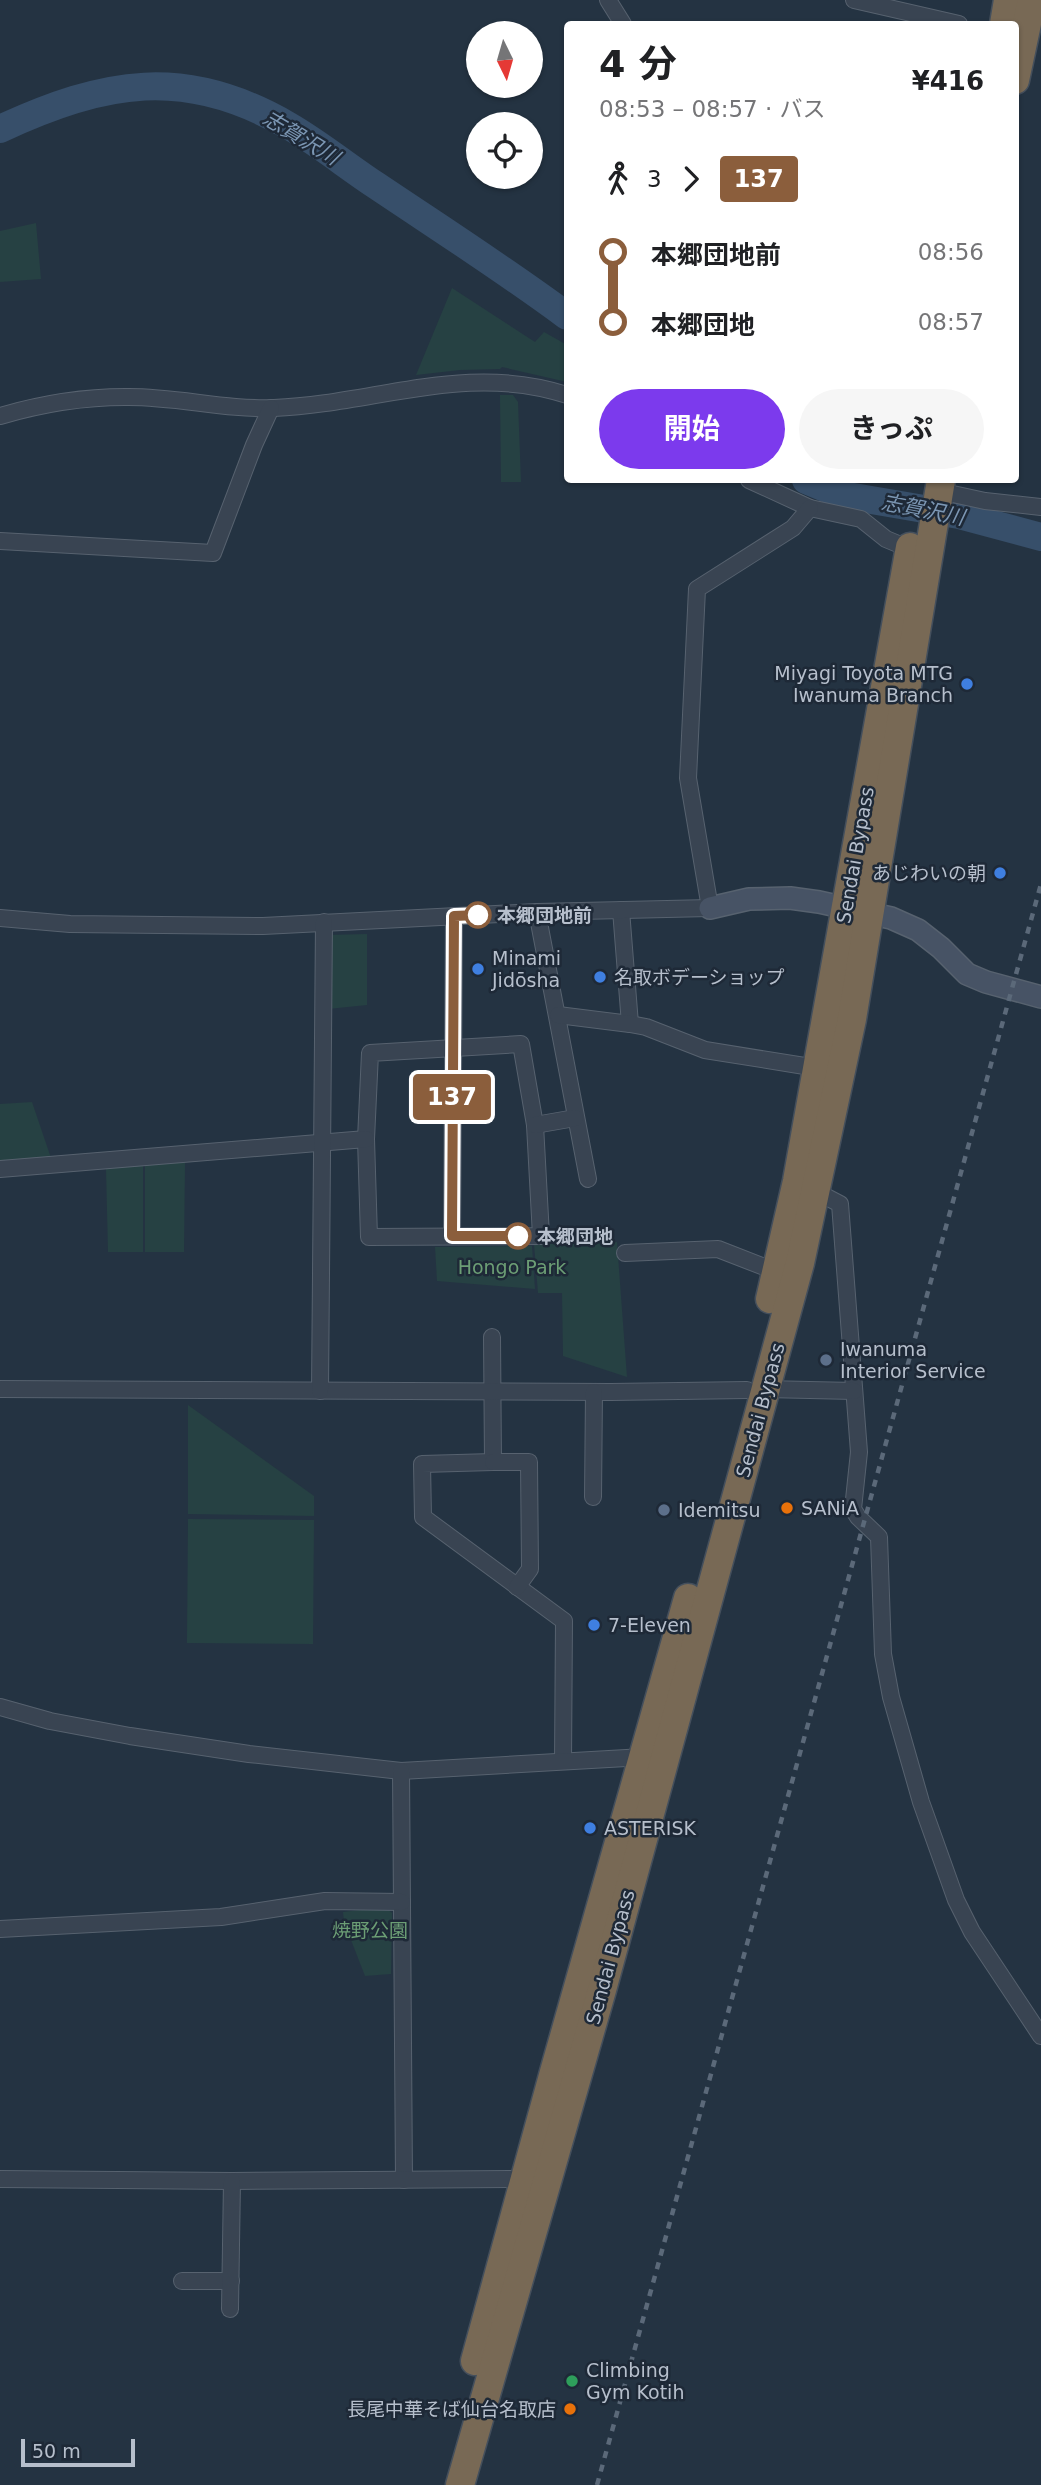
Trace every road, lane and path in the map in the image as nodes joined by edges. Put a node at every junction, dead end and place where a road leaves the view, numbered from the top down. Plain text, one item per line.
1 (608, 0) edge
2 (854, 0) edge
3 (1008, 0) edge
4 (1032, 0) edge
5 (621, 21) edge
6 (946, 21) edge
7 (1004, 21) edge
8 (1019, 61) edge
9 (564, 394) edge
10 (271, 408) junction
11 (0, 416) edge
12 (756, 483) edge
13 (933, 487) edge
14 (1041, 507) edge
15 (810, 508) junction
16 (919, 533) junction
17 (0, 541) edge
18 (709, 908) junction
19 (621, 910) junction
20 (858, 911) junction
21 (537, 912) junction
22 (454, 916) junction
23 (0, 918) edge
24 (324, 922) junction
25 (1041, 998) edge
26 (558, 1015) junction
27 (630, 1024) junction
28 (452, 1047) junction
29 (817, 1068) junction
30 (575, 1118) junction
31 (535, 1125) junction
32 (366, 1139) junction
33 (323, 1142) junction
34 (0, 1169) edge
35 (589, 1179) dead end
36 (817, 1192) junction
37 (452, 1236) junction
38 (625, 1253) dead end
39 (778, 1272) junction
40 (492, 1337) dead end
41 (0, 1388) edge
42 (756, 1389) junction
43 (320, 1391) junction
44 (853, 1391) junction
45 (494, 1392) junction
46 (594, 1392) junction
47 (493, 1462) junction
48 (593, 1497) dead end
49 (517, 1587) junction
50 (0, 1707) edge
51 (644, 1757) junction
52 (563, 1760) junction
53 (401, 1771) junction
54 (402, 1902) junction
55 (0, 1928) edge
56 (1041, 2036) edge
57 (0, 2179) edge
58 (404, 2180) junction
59 (233, 2181) junction
60 (536, 2182) junction
61 (181, 2281) dead end
62 (231, 2281) junction
63 (230, 2309) dead end
64 (440, 2485) edge
65 (460, 2485) edge

1 - 5 street
2 - 6 street
3 - 7 highway
4 - 8 highway
9 - 10 street
10 - 11 street
10 - 17 street
12 - 15 street
13 - 14 street
13 - 16 highway, Sendai Bypass
15 - 16 street
15 - 18 street
16 - 20 highway, Sendai Bypass
18 - 19 street
18 - 20 street
19 - 21 street
19 - 27 street
20 - 25 street
20 - 29 highway, Sendai Bypass
20 - 36 highway, Sendai Bypass
21 - 22 street
21 - 26 street
22 - 24 street
22 - 28 street
23 - 24 street
24 - 33 street
26 - 27 street
26 - 30 street
27 - 29 street
28 - 31 street
28 - 32 street
28 - 37 street
29 - 39 highway, Sendai Bypass
30 - 31 street
30 - 35 street
31 - 37 street
32 - 33 street
32 - 37 street
33 - 34 street
33 - 43 street
36 - 42 highway, Sendai Bypass
36 - 44 street
38 - 39 street
39 - 42 highway, Sendai Bypass
40 - 45 street
41 - 43 street
42 - 44 street
42 - 46 street
42 - 51 highway, Sendai Bypass
42 - 60 highway, Sendai Bypass
43 - 45 street
44 - 56 street
45 - 46 street
45 - 47 street
46 - 48 street
47 - 49 street
47 - 49 street
49 - 52 street
50 - 53 street
51 - 52 street
51 - 60 highway, Sendai Bypass
52 - 53 street
53 - 54 street
54 - 55 street
54 - 58 street
57 - 59 street
58 - 59 street
58 - 60 street
59 - 62 street
60 - 64 highway, Sendai Bypass
60 - 65 highway, Sendai Bypass
61 - 62 street
62 - 63 street

